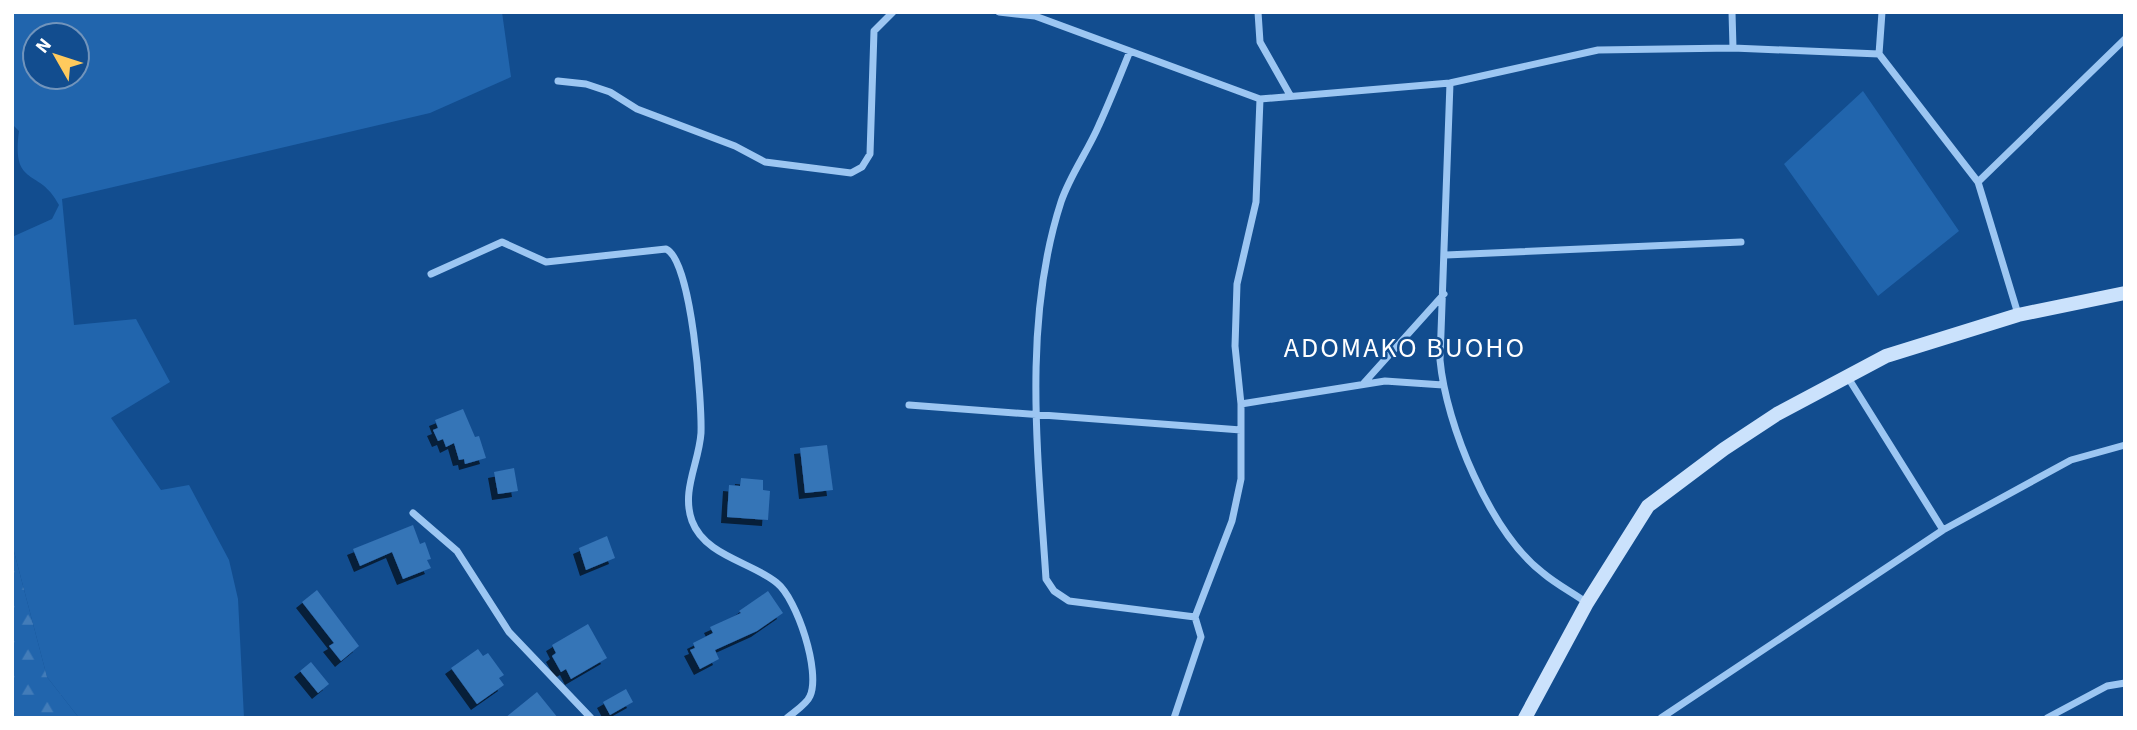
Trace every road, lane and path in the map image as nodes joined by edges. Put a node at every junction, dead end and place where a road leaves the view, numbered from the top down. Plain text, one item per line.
1 (892, 12) edge
2 (999, 12) edge
3 (1258, 12) edge
4 (1732, 12) edge
5 (1882, 12) edge
6 (2125, 39) edge
7 (1734, 48) junction
8 (1130, 51) junction
9 (1879, 54) junction
10 (558, 81) dead end
11 (1450, 83) junction
12 (1290, 95) junction
13 (1259, 99) junction
14 (1978, 182) junction
15 (1741, 242) dead end
16 (1446, 255) junction
17 (431, 274) dead end
18 (2125, 293) edge
19 (1444, 294) junction
20 (2018, 315) junction
21 (1846, 375) junction
22 (1362, 385) junction
23 (1443, 385) junction
24 (1241, 404) junction
25 (909, 405) dead end
26 (1035, 412) junction
27 (1241, 430) junction
28 (2125, 445) edge
29 (413, 513) dead end
30 (1943, 530) junction
31 (1587, 603) junction
32 (1195, 617) junction
33 (2125, 683) edge
34 (591, 718) edge
35 (787, 718) edge
36 (1174, 718) edge
37 (1525, 718) edge
38 (1661, 718) edge
39 (2047, 718) edge

1 - 10 street
2 - 8 street
3 - 12 street
4 - 7 street
5 - 9 street
6 - 14 street
7 - 9 street
7 - 11 street
8 - 13 street
8 - 26 street
9 - 14 street
11 - 12 street
11 - 16 street
12 - 13 street
13 - 24 street
14 - 20 street
15 - 16 street
16 - 19 street
17 - 35 street
18 - 20 street
19 - 22 street
19 - 23 street
20 - 21 street
21 - 30 street
21 - 31 street
22 - 23 street
22 - 24 street
23 - 31 street
24 - 27 street
25 - 26 street
26 - 27 street
26 - 32 street
27 - 32 street
28 - 30 street
29 - 34 street
30 - 38 street
31 - 37 street
32 - 36 street
33 - 39 street

